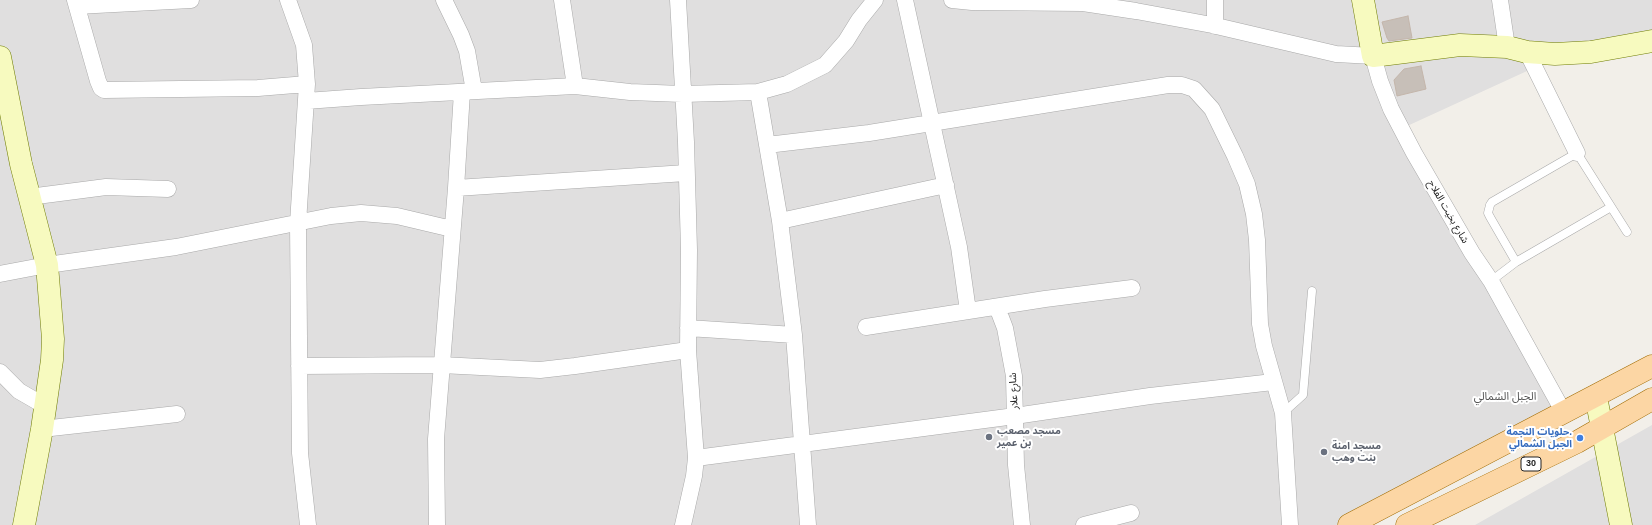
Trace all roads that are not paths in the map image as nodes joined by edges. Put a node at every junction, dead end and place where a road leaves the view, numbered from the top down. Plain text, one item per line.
1 (191, 0) edge
2 (288, 0) edge
3 (444, 0) edge
4 (562, 0) edge
5 (678, 0) edge
6 (875, 0) edge
7 (906, 0) edge
8 (952, 0) edge
9 (1215, 0) edge
10 (1363, 0) edge
11 (1500, 0) edge
12 (76, 3) edge
13 (1215, 26) junction
14 (1652, 41) edge
15 (1517, 50) junction
16 (1373, 56) junction
17 (0, 57) edge
18 (307, 84) junction
19 (575, 86) junction
20 (468, 92) junction
21 (758, 92) junction
22 (682, 94) junction
23 (306, 101) junction
24 (931, 122) junction
25 (767, 145) junction
26 (1577, 153) junction
27 (686, 173) junction
28 (946, 185) junction
29 (456, 188) junction
30 (168, 189) dead end
31 (30, 197) junction
32 (1611, 207) junction
33 (780, 221) junction
34 (298, 223) junction
35 (452, 229) junction
36 (1627, 232) dead end
37 (1516, 262) junction
38 (47, 265) junction
39 (0, 274) edge
40 (1491, 281) junction
41 (1132, 288) dead end
42 (1312, 291) dead end
43 (997, 307) junction
44 (968, 311) junction
45 (866, 327) dead end
46 (688, 328) junction
47 (794, 335) junction
48 (688, 350) junction
49 (441, 365) junction
50 (299, 366) junction
51 (1652, 366) edge
52 (0, 372) edge
53 (1273, 382) junction
54 (1590, 400) junction
55 (1652, 400) edge
56 (45, 406) junction
57 (1283, 413) junction
58 (1564, 413) junction
59 (177, 414) dead end
60 (1015, 416) junction
61 (42, 429) junction
62 (1597, 430) junction
63 (803, 445) junction
64 (696, 458) junction
65 (1131, 513) dead end
66 (304, 524) edge
67 (24, 525) edge
68 (437, 525) edge
69 (683, 525) edge
70 (808, 525) edge
71 (1022, 525) edge
72 (1084, 525) edge
73 (1290, 525) edge
74 (1349, 525) edge
75 (1407, 525) edge
76 (1609, 525) edge
77 (1621, 525) edge

1 - 12 street
2 - 18 street
3 - 20 street
4 - 19 street
5 - 22 street
6 - 21 street
7 - 24 street
8 - 13 street
9 - 13 street
10 - 16 street, شارع بخيت الفلاح
11 - 15 street
12 - 18 street
13 - 16 street
14 - 15 street
15 - 16 street
15 - 26 street
16 - 40 street, شارع بخيت الفلاح
17 - 31 street
18 - 23 street
19 - 20 street
19 - 22 street
20 - 23 street
20 - 29 street
21 - 22 street
21 - 25 street
22 - 27 street
23 - 34 street
24 - 25 street
24 - 28 street
24 - 53 street
25 - 33 street
26 - 32 lane
26 - 37 lane
27 - 29 street
27 - 46 street
28 - 33 street
28 - 44 street
29 - 35 street
30 - 31 street
31 - 38 street
32 - 36 lane
32 - 37 lane
33 - 47 street
34 - 35 street
34 - 38 street
34 - 50 street
35 - 49 street
37 - 40 lane
38 - 39 street
38 - 56 street
40 - 58 street, شارع بخيت الفلاح
41 - 43 street
42 - 57 lane
43 - 44 street
43 - 60 street, شارع علار
44 - 45 street
46 - 47 street
46 - 48 street
47 - 63 street
48 - 49 street
48 - 64 street
49 - 50 street
49 - 68 street
50 - 66 street
51 - 54 main road
52 - 56 street
53 - 57 street
53 - 60 street
54 - 58 main road
54 - 62 street
55 - 62 main road, 30
56 - 61 street
57 - 73 street
58 - 74 main road
59 - 61 street
60 - 63 street
60 - 71 street, شارع علار
61 - 67 street
62 - 75 main road, 30
62 - 76 street
62 - 77 street
63 - 64 street
63 - 70 street
64 - 69 street
65 - 72 street

